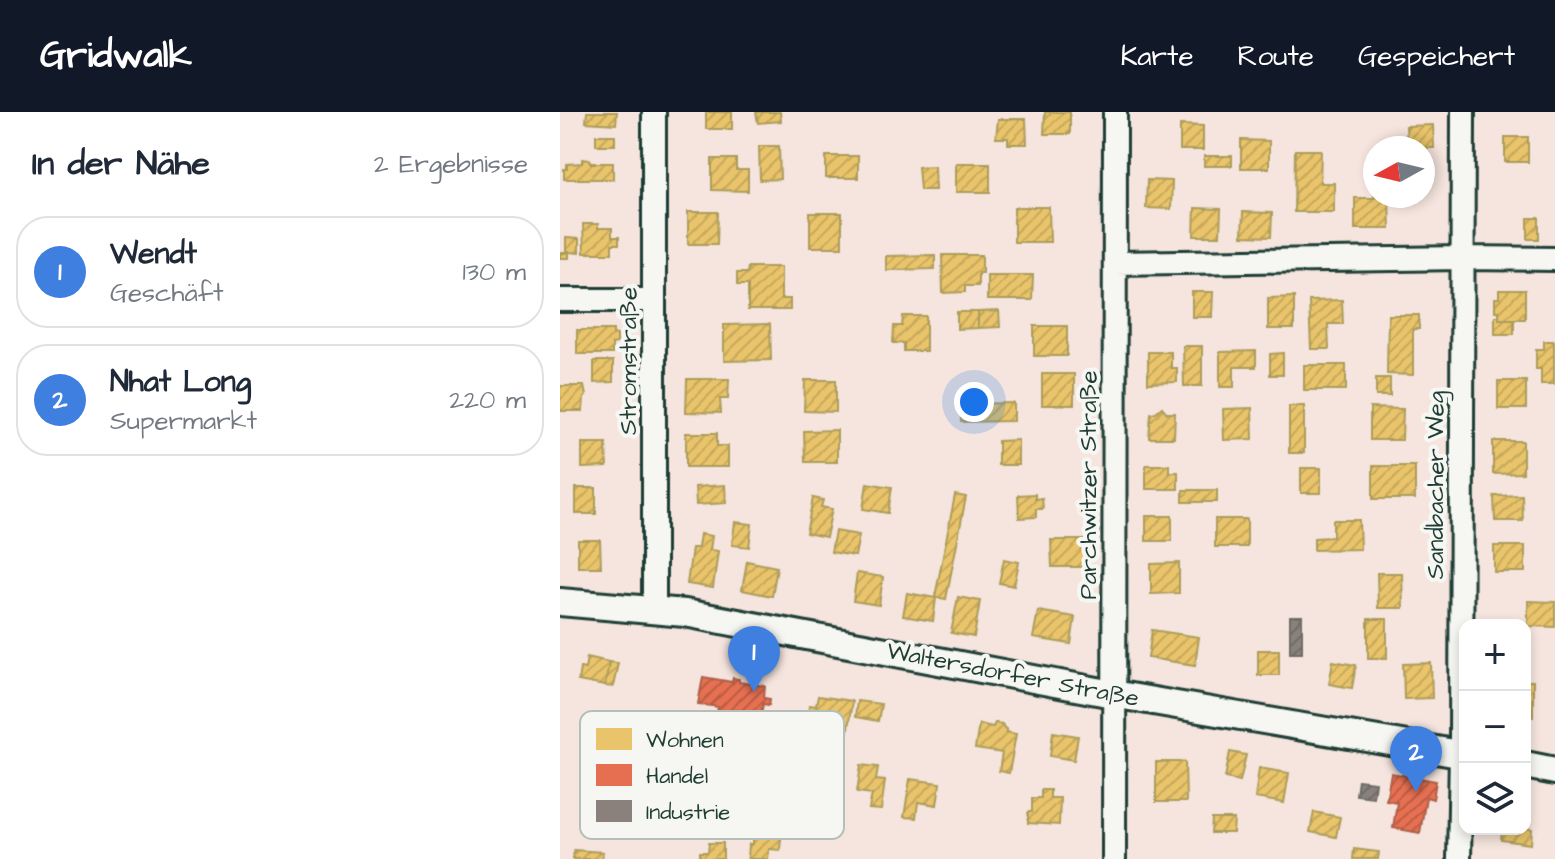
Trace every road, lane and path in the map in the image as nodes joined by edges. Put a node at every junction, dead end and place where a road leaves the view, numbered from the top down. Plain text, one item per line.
1 (654, 112) edge
2 (1115, 112) edge
3 (1463, 112) edge
4 (1462, 258) junction
5 (1555, 259) edge
6 (1115, 263) junction
7 (560, 300) edge
8 (653, 300) junction
9 (560, 602) edge
10 (654, 610) junction
11 (1463, 691) edge
12 (1113, 694) junction
13 (1459, 753) edge
14 (1463, 763) edge
15 (1531, 766) edge
16 (1555, 771) edge
17 (1114, 859) edge
18 (1459, 859) edge

1 - 8 street, Stromstraße
2 - 6 street, Parchwitzer Straße
3 - 4 street, Sandbacher Weg
4 - 5 street
4 - 6 street
4 - 11 street, Sandbacher Weg
6 - 12 street, Parchwitzer Straße
7 - 8 street
8 - 10 street, Stromstraße
9 - 10 street, Waltersdorfer Straße
10 - 12 street, Waltersdorfer Straße
12 - 13 street, Waltersdorfer Straße
12 - 17 street, Parchwitzer Straße
14 - 18 street, Sandbacher Weg
15 - 16 street

